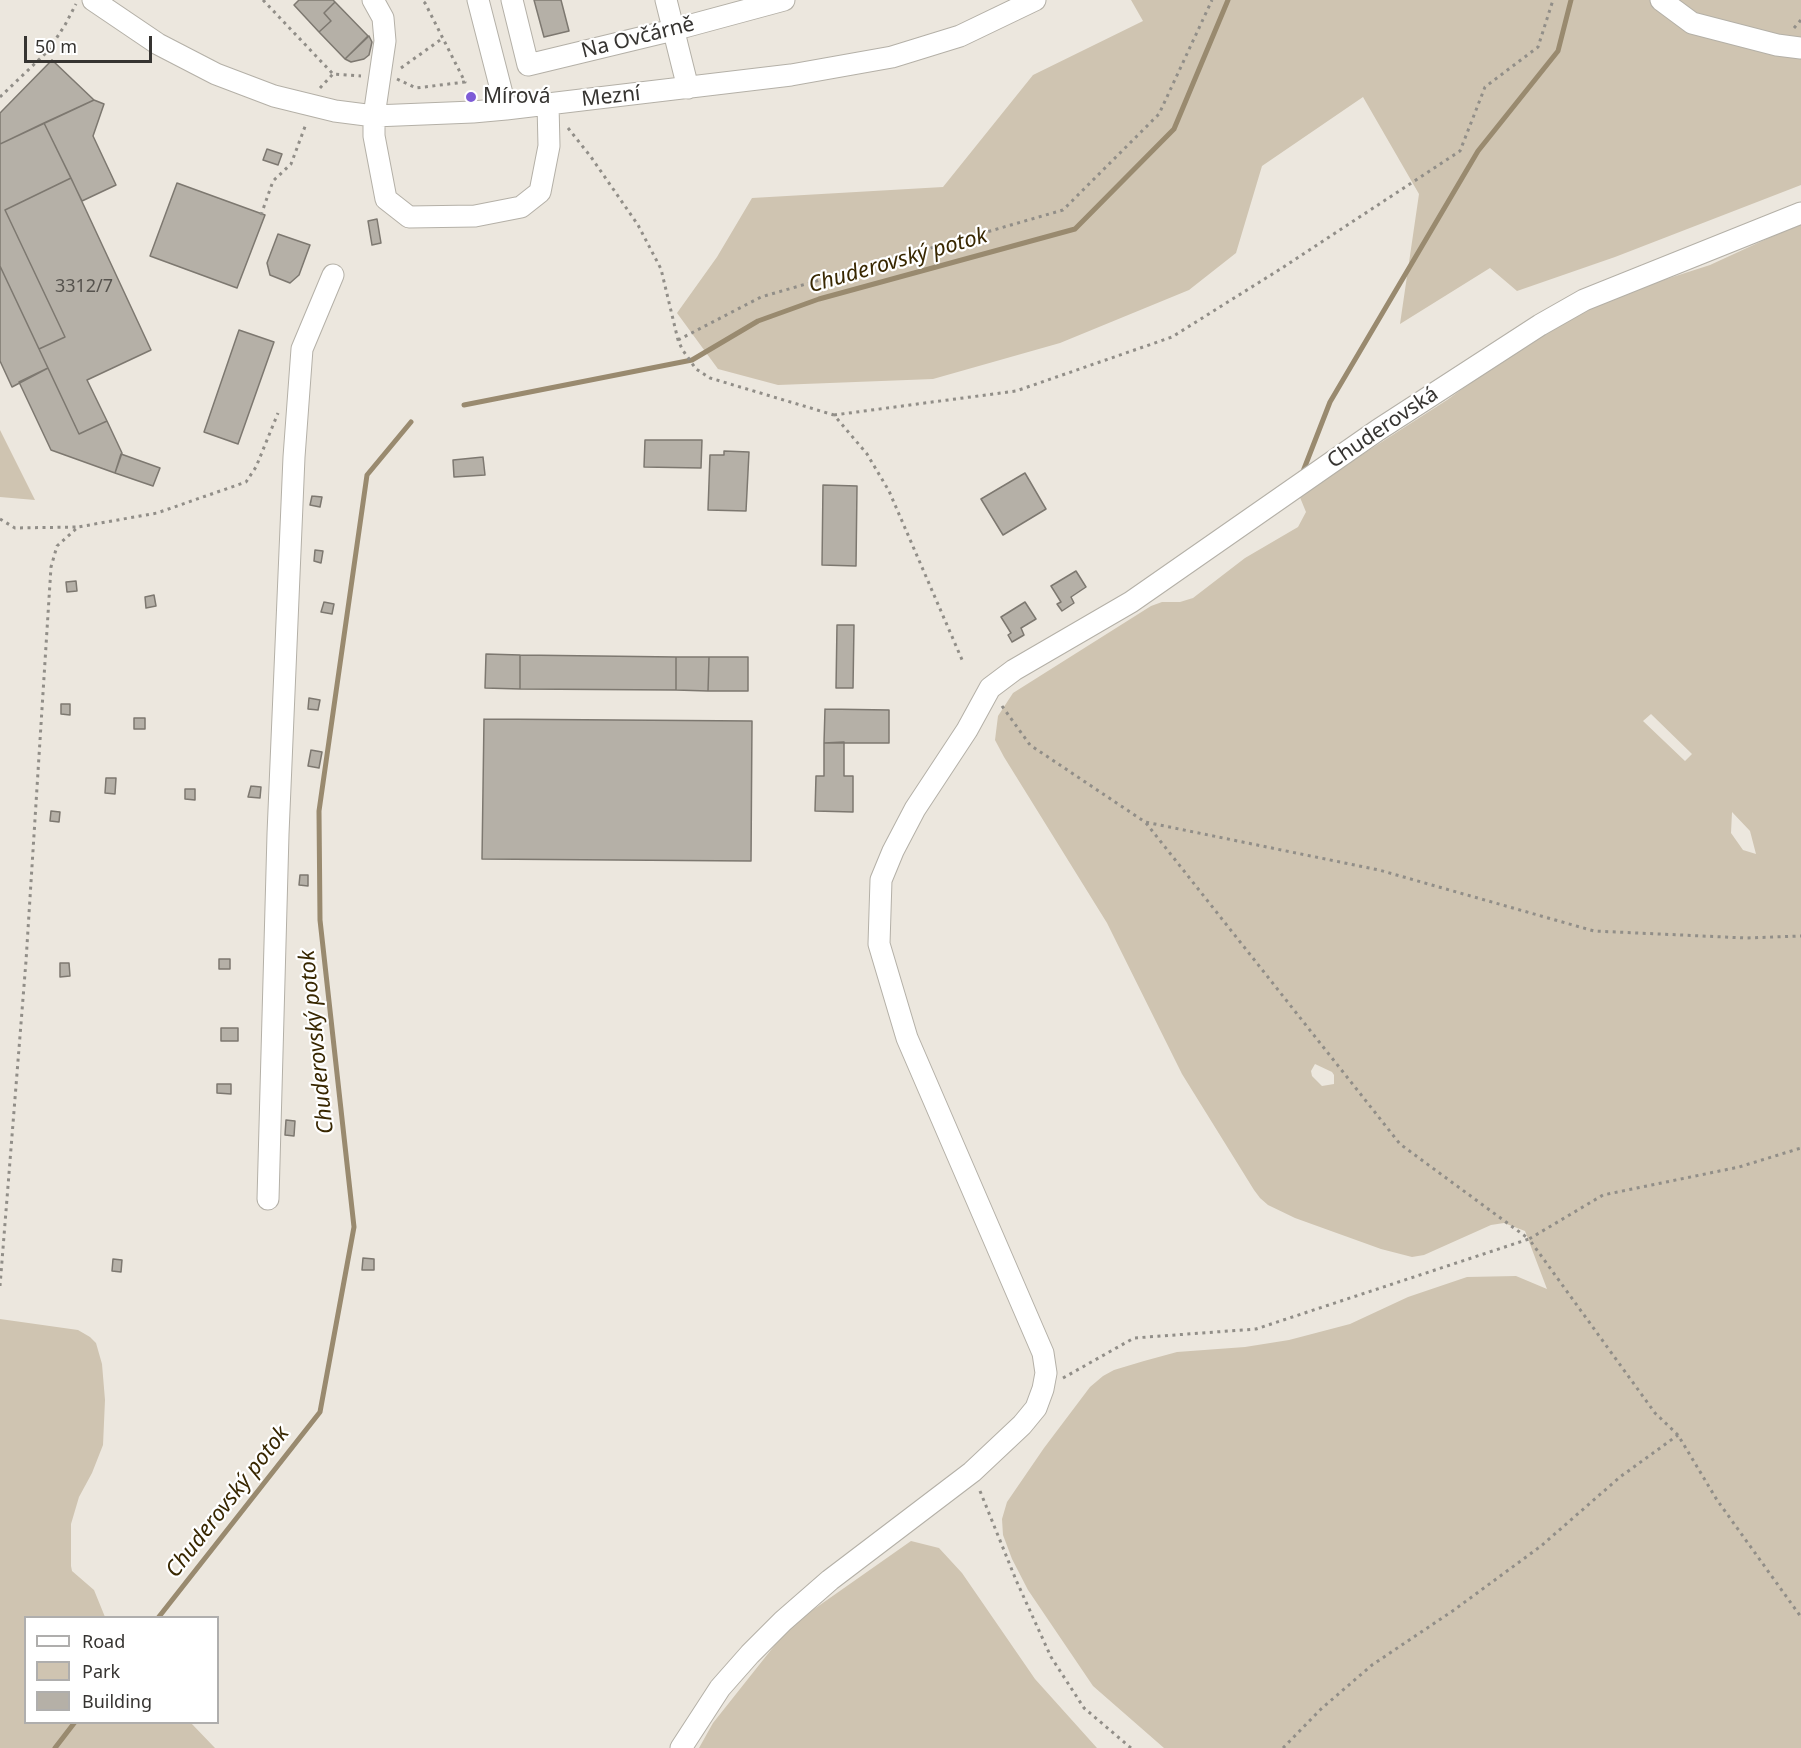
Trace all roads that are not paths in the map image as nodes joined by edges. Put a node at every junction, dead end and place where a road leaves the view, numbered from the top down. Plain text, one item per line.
1 (93, 0) edge
2 (373, 0) edge
3 (478, 0) edge
4 (512, 0) edge
5 (666, 0) edge
6 (784, 0) edge
7 (1035, 0) edge
8 (1661, 0) edge
9 (673, 30) junction
10 (1801, 48) edge
11 (688, 88) junction
12 (548, 104) junction
13 (506, 109) junction
14 (374, 116) junction
15 (1801, 213) edge
16 (333, 275) dead end
17 (268, 1199) dead end
18 (681, 1748) edge

1 - 14 street, Mezní
2 - 14 street
3 - 13 street
4 - 9 street, Na Ovčárně
5 - 9 street
6 - 9 street, Na Ovčárně
7 - 11 street, Mezní
8 - 10 street
9 - 11 street
11 - 12 street, Mezní
12 - 13 street, Mezní
12 - 14 street
13 - 14 street, Mezní
15 - 18 street, Chuderovská
16 - 17 street

